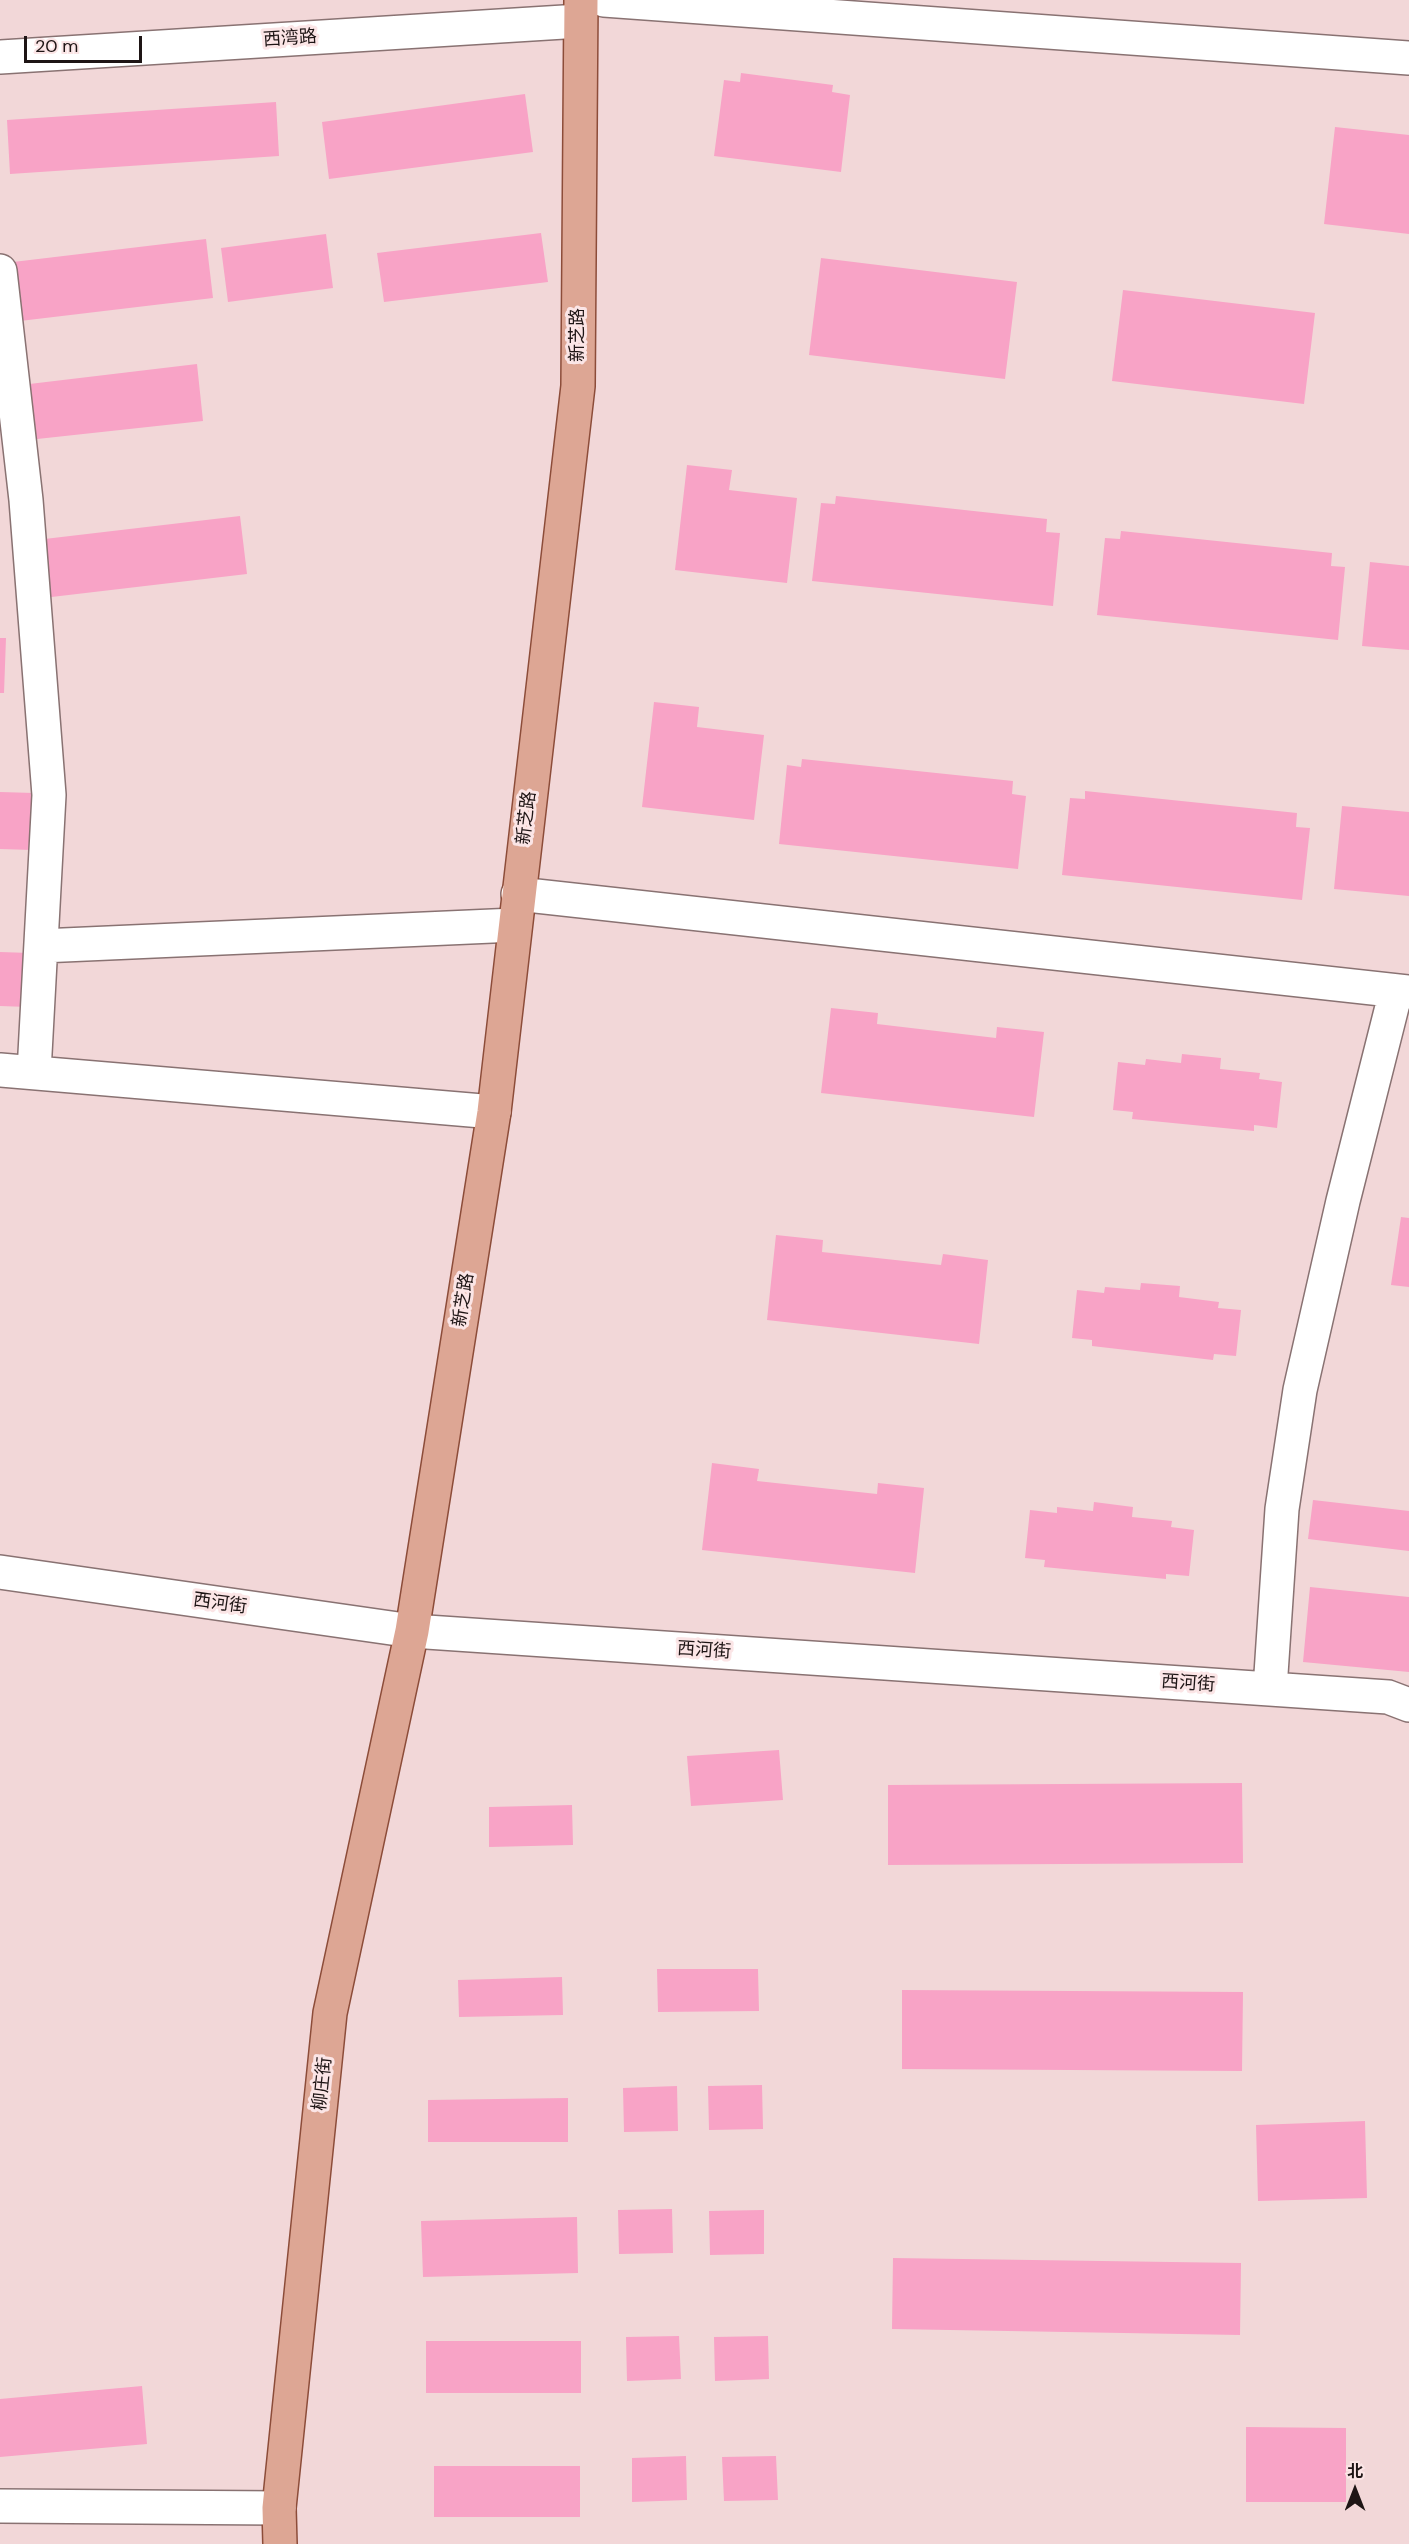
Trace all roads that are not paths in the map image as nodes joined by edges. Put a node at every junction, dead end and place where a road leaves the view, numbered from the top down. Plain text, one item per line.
1 (588, 7) edge
2 (0, 57) edge
3 (1409, 58) edge
4 (0, 271) edge
5 (517, 909) junction
6 (41, 946) junction
7 (1402, 992) edge
8 (0, 1070) edge
9 (34, 1072) junction
10 (494, 1112) junction
11 (0, 1572) edge
12 (412, 1631) junction
13 (1270, 1689) junction
14 (1409, 1705) edge
15 (0, 2506) edge
16 (279, 2508) junction
17 (280, 2544) edge

1 - 2 street, 西湾路
1 - 3 street, 西湾路
1 - 5 main road, 新芝路
4 - 6 street
5 - 6 street
5 - 7 street
5 - 10 main road, 新芝路
6 - 9 street
7 - 13 street
8 - 9 street
9 - 10 street
10 - 12 main road, 新芝路
11 - 12 street, 西河街
12 - 13 street, 西河街
12 - 16 main road, 柳庄街
13 - 14 street, 西河街
15 - 16 street
16 - 17 main road, 柳庄街

